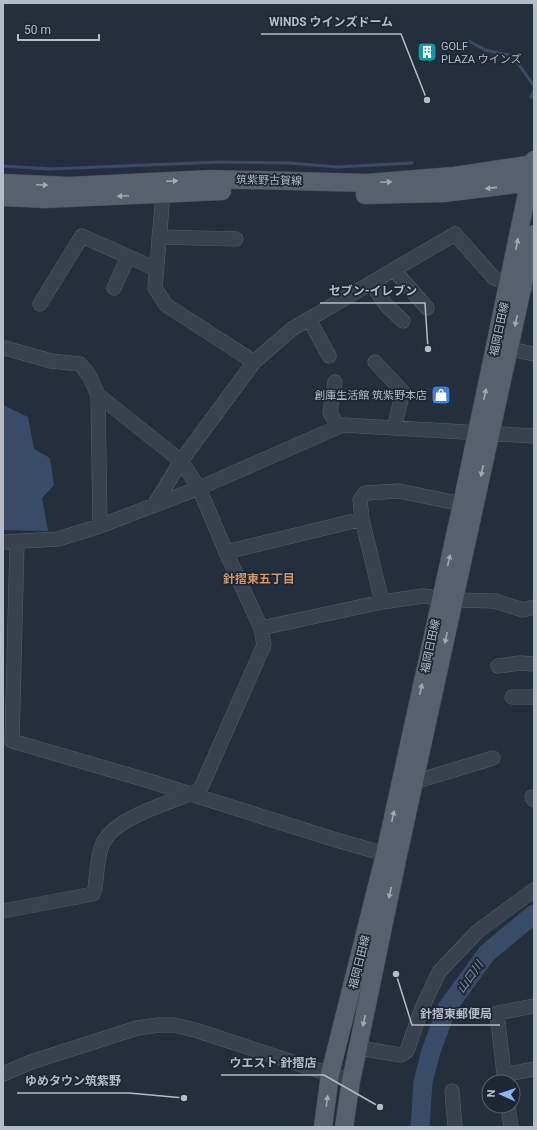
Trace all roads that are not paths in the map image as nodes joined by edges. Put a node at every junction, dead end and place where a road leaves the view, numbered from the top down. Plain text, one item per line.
1 (533, 170) edge
2 (3, 183) edge
3 (163, 194) junction
4 (3, 196) edge
5 (534, 234) edge
6 (159, 237) junction
7 (236, 239) dead end
8 (128, 257) junction
9 (156, 269) junction
10 (394, 270) junction
11 (371, 283) junction
12 (523, 283) edge
13 (114, 288) dead end
14 (40, 304) dead end
15 (427, 308) dead end
16 (309, 319) junction
17 (403, 320) dead end
18 (5, 348) dead end
19 (510, 349) junction
20 (534, 354) edge
21 (329, 356) dead end
22 (254, 362) junction
23 (375, 362) dead end
24 (335, 382) dead end
25 (98, 395) junction
26 (338, 427) junction
27 (394, 428) junction
28 (484, 433) junction
29 (534, 436) edge
30 (181, 461) junction
31 (199, 488) junction
32 (155, 504) junction
33 (462, 504) junction
34 (362, 519) junction
35 (100, 526) junction
36 (10, 543) edge
37 (226, 552) junction
38 (447, 599) junction
39 (382, 602) junction
40 (534, 607) edge
41 (261, 628) junction
42 (534, 664) edge
43 (498, 666) dead end
44 (512, 697) dead end
45 (534, 697) edge
46 (493, 758) dead end
47 (408, 781) junction
48 (191, 794) junction
49 (391, 854) junction
50 (534, 890) edge
51 (3, 911) edge
52 (534, 1006) edge
53 (359, 1048) junction
54 (534, 1069) edge
55 (3, 1074) edge
56 (330, 1074) junction
57 (504, 1074) edge
58 (518, 1074) edge
59 (351, 1081) junction
60 (452, 1091) dead end
61 (509, 1114) edge
62 (323, 1127) edge
63 (344, 1127) edge
64 (455, 1127) edge
65 (511, 1127) edge

2 -> 1 main road, 筑紫野古賀線
1 -> 3 main road, 筑紫野古賀線
12 -> 1 main road, 福岡日田線
3 -> 4 main road, 筑紫野古賀線
3 - 6 street
5 - 12 main road, 福岡日田線
6 - 7 street
6 - 9 street
8 - 9 street
8 - 13 street
8 - 14 street
9 - 22 street
10 - 11 street
10 - 12 street
10 - 15 street
11 - 16 street
11 - 17 street
12 -> 19 main road, 福岡日田線
28 -> 12 main road, 福岡日田線
16 - 21 street
16 - 22 street
18 - 25 street
19 - 20 street
19 - 28 main road, 福岡日田線
22 - 30 street
23 - 27 street
24 - 26 street
25 - 30 street
25 - 35 street
26 - 27 street
26 - 31 street
27 - 28 street
28 - 29 street
28 - 33 main road, 福岡日田線
28 -> 38 main road, 福岡日田線
30 - 31 street
30 - 32 street
31 - 32 street
31 - 37 street
32 - 35 street
33 - 34 street
38 -> 33 main road, 福岡日田線
34 - 37 street
34 - 39 street
35 - 36 street
36 - 48 street
37 - 41 street
38 - 39 street
38 - 40 street
38 - 47 main road, 福岡日田線
39 - 41 street
41 - 48 street
42 - 43 street
44 - 45 street
46 - 47 street
47 - 49 main road, 福岡日田線
48 - 49 street
48 - 51 street
49 -> 53 main road, 福岡日田線
49 - 56 main road, 福岡日田線
50 - 53 street
52 - 57 street
53 - 59 main road, 福岡日田線
54 - 58 street
55 - 56 street
56 - 59 street
62 -> 56 main road, 福岡日田線
59 - 63 main road, 福岡日田線
60 - 64 street
61 - 65 street

